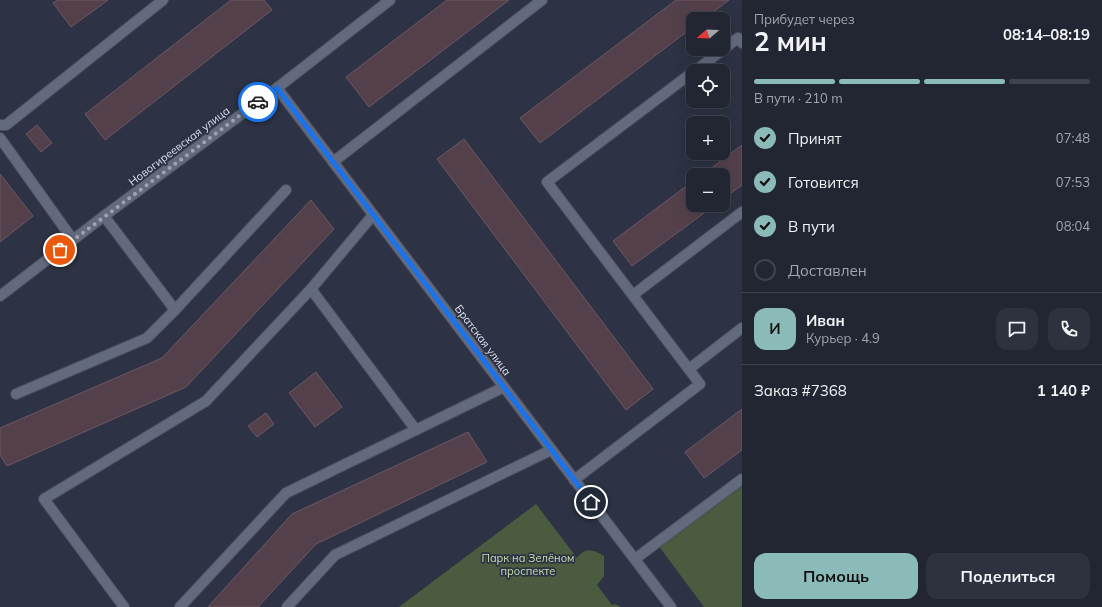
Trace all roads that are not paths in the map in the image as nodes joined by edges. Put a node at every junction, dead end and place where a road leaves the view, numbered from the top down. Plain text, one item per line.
1 (163, 0) edge
2 (390, 0) edge
3 (542, 0) edge
4 (741, 39) edge
5 (705, 64) edge
6 (686, 78) edge
7 (277, 88) junction
8 (0, 125) edge
9 (0, 138) edge
10 (333, 162) junction
11 (286, 190) dead end
12 (742, 212) edge
13 (373, 215) junction
14 (104, 216) junction
15 (72, 240) junction
16 (311, 289) junction
17 (633, 295) junction
18 (0, 296) edge
19 (175, 310) junction
20 (742, 328) edge
21 (689, 369) junction
22 (504, 387) junction
23 (16, 394) dead end
24 (416, 430) junction
25 (551, 450) junction
26 (742, 479) edge
27 (574, 480) junction
28 (635, 560) junction
29 (124, 607) edge
30 (180, 607) edge
31 (287, 607) edge
32 (671, 607) edge

1 - 8 street
2 - 7 street, Новогиреевская улица
3 - 10 street
4 - 5 street
6 - 17 street
7 - 10 street, Братская улица
7 - 14 street, Новогиреевская улица
9 - 15 street
10 - 13 street, Братская улица
11 - 19 street
12 - 17 street
13 - 16 street
13 - 22 street, Братская улица
14 - 15 street, Новогиреевская улица
14 - 19 street
15 - 18 street, Новогиреевская улица
16 - 24 street
16 - 29 street
17 - 21 street
19 - 23 street
20 - 21 street
21 - 27 street
22 - 24 street
22 - 25 street, Братская улица
24 - 30 street
25 - 27 street, Братская улица
25 - 31 street
26 - 28 street
27 - 28 street, Братская улица
28 - 32 street, Братская улица

